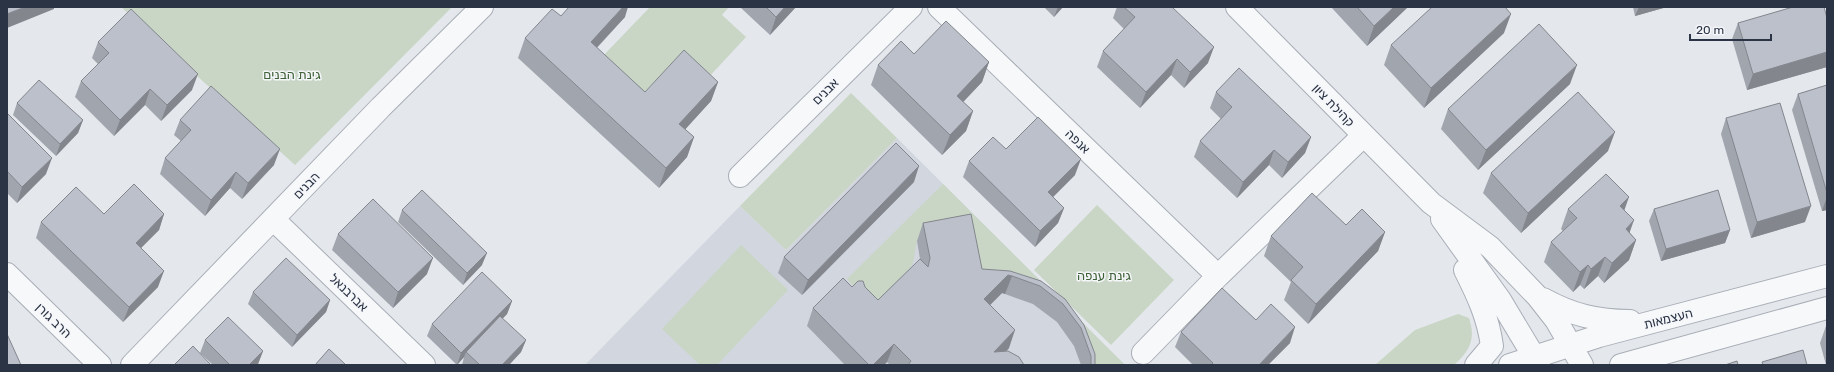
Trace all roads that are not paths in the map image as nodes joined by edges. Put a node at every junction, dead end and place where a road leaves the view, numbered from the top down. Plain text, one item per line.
1 (482, 7) edge
2 (911, 7) edge
3 (939, 7) edge
4 (1237, 7) edge
5 (1363, 136) junction
6 (740, 176) dead end
7 (1431, 203) junction
8 (273, 219) junction
9 (7, 274) edge
10 (1218, 276) junction
11 (1827, 276) edge
12 (1538, 297) junction
13 (1827, 308) edge
14 (1656, 321) junction
15 (1571, 344) junction
16 (1143, 353) dead end
17 (1536, 360) edge
18 (1647, 360) edge
19 (100, 365) edge
20 (132, 365) edge
21 (424, 365) edge
22 (1476, 365) edge
23 (1510, 365) edge
24 (1582, 365) edge
25 (1621, 365) edge

1 - 8 street, הבנים
2 - 6 street, אבנים
3 - 10 street, אנפה
4 - 5 street, קהילת ציון
5 - 7 street, קהילת ציון
5 - 10 street
7 - 12 street, קהילת ציון
7 - 17 street, קהילת ציון
7 - 22 street
8 - 20 street, הבנים
8 - 21 street, אברבנאל
9 - 19 street, הרב גורן
10 - 16 street
11 - 14 street, העצמאות
12 - 14 street
12 - 15 street, קהילת ציון
13 - 18 street
14 - 15 street, העצמאות
15 - 17 street, העצמאות
15 - 24 street, קהילת ציון
17 - 23 street, העצמאות
18 - 25 street

